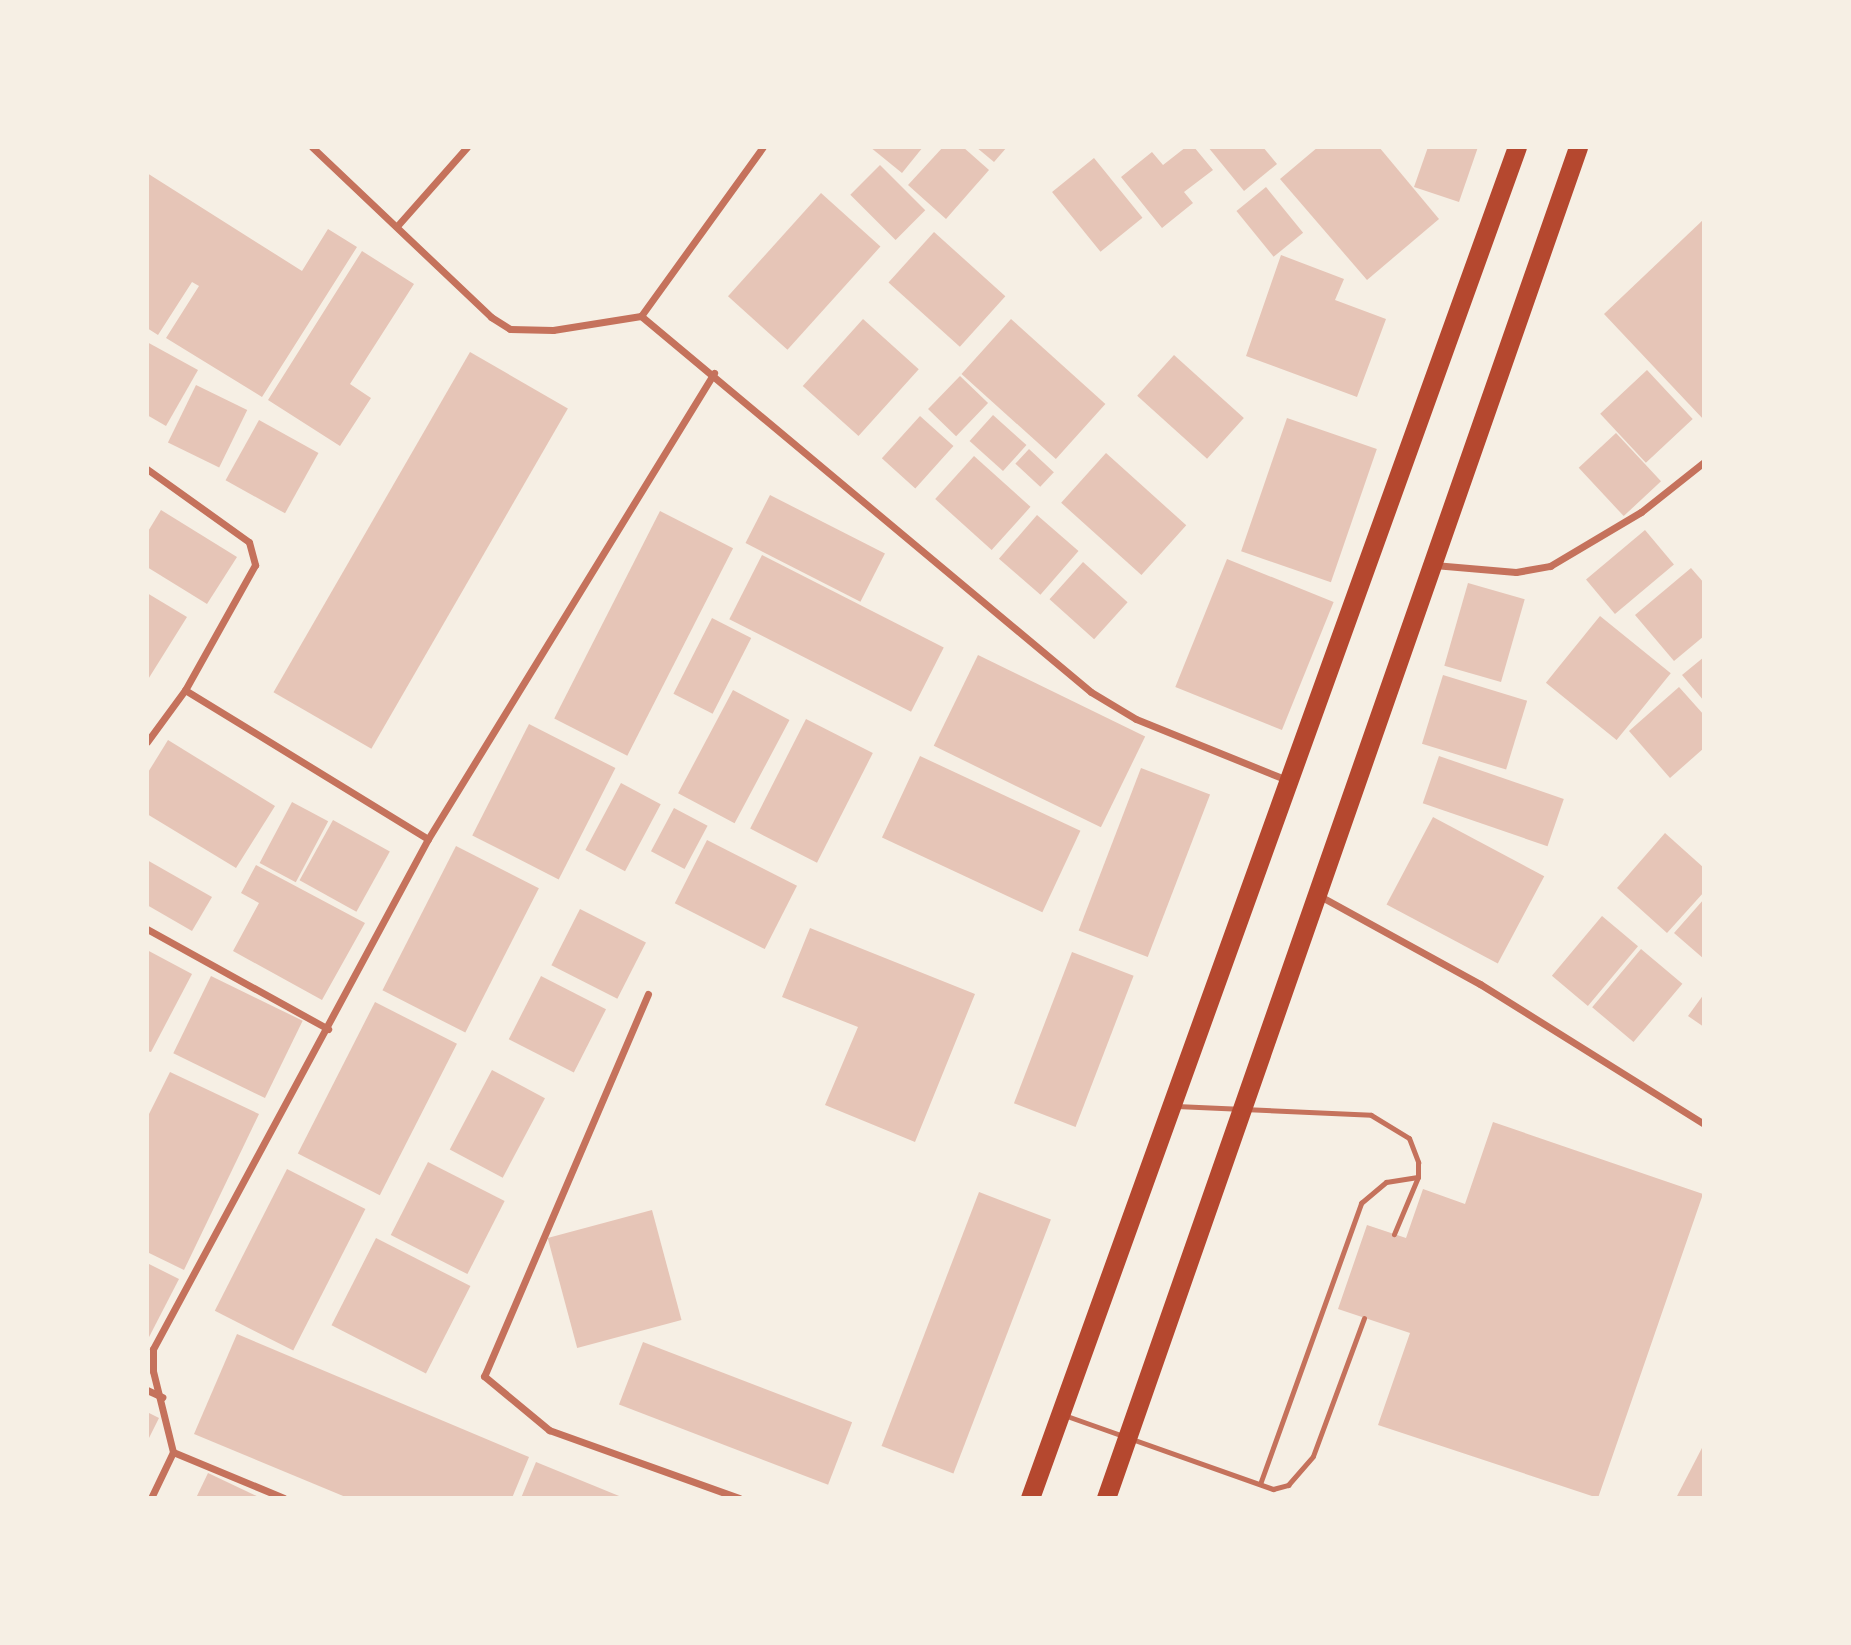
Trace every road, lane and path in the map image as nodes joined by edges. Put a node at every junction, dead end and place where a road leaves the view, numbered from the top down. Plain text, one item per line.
1 (312, 147) edge
2 (467, 147) edge
3 (763, 147) edge
4 (1517, 147) edge
5 (1578, 147) edge
6 (398, 225) junction
7 (641, 316) junction
8 (714, 373) junction
9 (1704, 462) edge
10 (147, 469) edge
11 (1433, 565) junction
12 (184, 690) junction
13 (147, 742) edge
14 (1288, 781) junction
15 (428, 839) junction
16 (1318, 895) junction
17 (147, 929) edge
18 (648, 994) dead end
19 (328, 1029) junction
20 (1173, 1106) junction
21 (1243, 1106) junction
22 (1704, 1124) edge
23 (1418, 1177) junction
24 (1394, 1234) dead end
25 (1364, 1318) dead end
26 (147, 1390) edge
27 (163, 1398) junction
28 (1060, 1415) junction
29 (1130, 1434) junction
30 (173, 1452) junction
31 (1260, 1484) junction
32 (151, 1498) edge
33 (284, 1498) edge
34 (738, 1498) edge
35 (1030, 1498) edge
36 (1106, 1498) edge

1 - 6 street
2 - 6 street
3 - 7 street
4 - 14 highway
5 - 11 highway
6 - 7 street
7 - 8 street
8 - 14 street
8 - 15 street
9 - 11 street
10 - 12 street
11 - 16 highway
12 - 13 street
12 - 15 street
14 - 20 highway
15 - 19 street
16 - 21 highway
16 - 22 street
17 - 19 street
18 - 34 street
19 - 27 street
20 - 21 lane
20 - 28 highway
21 - 23 lane
21 - 29 highway
23 - 24 lane
23 - 31 lane
25 - 31 lane
26 - 27 street
27 - 30 street
28 - 29 lane
28 - 35 highway
29 - 31 lane
29 - 36 highway
30 - 32 street
30 - 33 street

